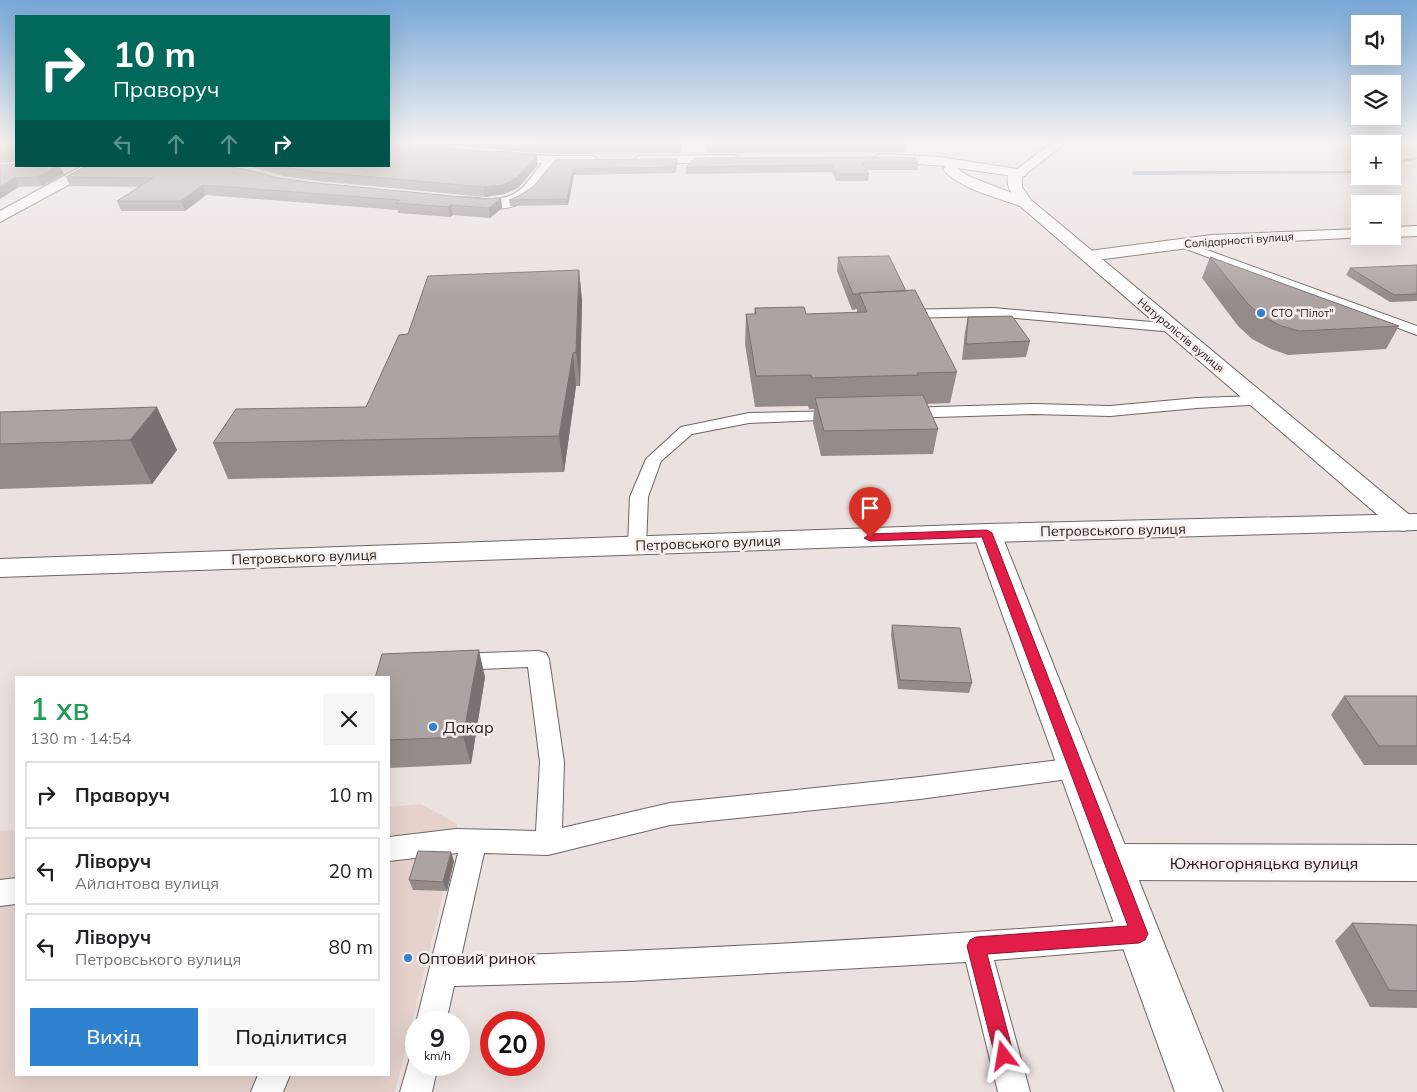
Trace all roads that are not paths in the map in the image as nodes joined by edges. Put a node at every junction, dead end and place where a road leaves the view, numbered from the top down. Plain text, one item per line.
1 (41, 195) edge
2 (524, 195) edge
3 (1004, 195) edge
4 (1020, 195) edge
5 (452, 200) edge
6 (1025, 203) junction
7 (0, 217) edge
8 (1401, 232) edge
9 (1417, 232) edge
10 (1351, 234) edge
11 (1182, 244) junction
12 (1089, 256) junction
13 (892, 314) edge
14 (1174, 328) junction
15 (1417, 331) edge
16 (1260, 401) junction
17 (886, 414) edge
18 (859, 415) edge
19 (1410, 522) edge
20 (987, 533) junction
21 (637, 546) junction
22 (0, 568) edge
23 (437, 663) edge
24 (1076, 768) junction
25 (474, 841) junction
26 (548, 842) junction
27 (390, 849) edge
28 (1112, 862) junction
29 (1417, 863) edge
30 (15, 891) edge
31 (0, 893) edge
32 (1139, 934) junction
33 (976, 946) junction
34 (443, 972) junction
35 (434, 1011) edge
36 (274, 1076) edge
37 (420, 1076) edge
38 (267, 1092) edge
39 (416, 1092) edge
40 (1014, 1092) edge
41 (1199, 1092) edge

1 - 7 street
2 - 5 street
3 - 6 street
4 - 6 street, Натуралістів вулиця
6 - 12 street, Натуралістів вулиця
8 - 9 street
10 - 11 street, Солідарності вулиця
11 - 12 street, Солідарності вулиця
11 - 15 lane
12 - 14 street, Натуралістів вулиця
13 - 14 lane
14 - 16 street, Натуралістів вулиця
16 - 17 lane
16 - 19 street, Натуралістів вулиця
18 - 21 lane
19 - 20 street, Петровського вулиця
20 - 21 street, Петровського вулиця
20 - 24 street
21 - 22 street, Петровського вулиця
23 - 26 lane
24 - 26 lane
24 - 28 street
25 - 26 lane
25 - 27 lane
25 - 34 lane
28 - 29 street, Южногорняцька вулиця
28 - 32 street
30 - 31 lane
32 - 33 lane
32 - 41 street
33 - 34 lane
33 - 40 lane
34 - 35 lane
36 - 38 lane
37 - 39 lane

